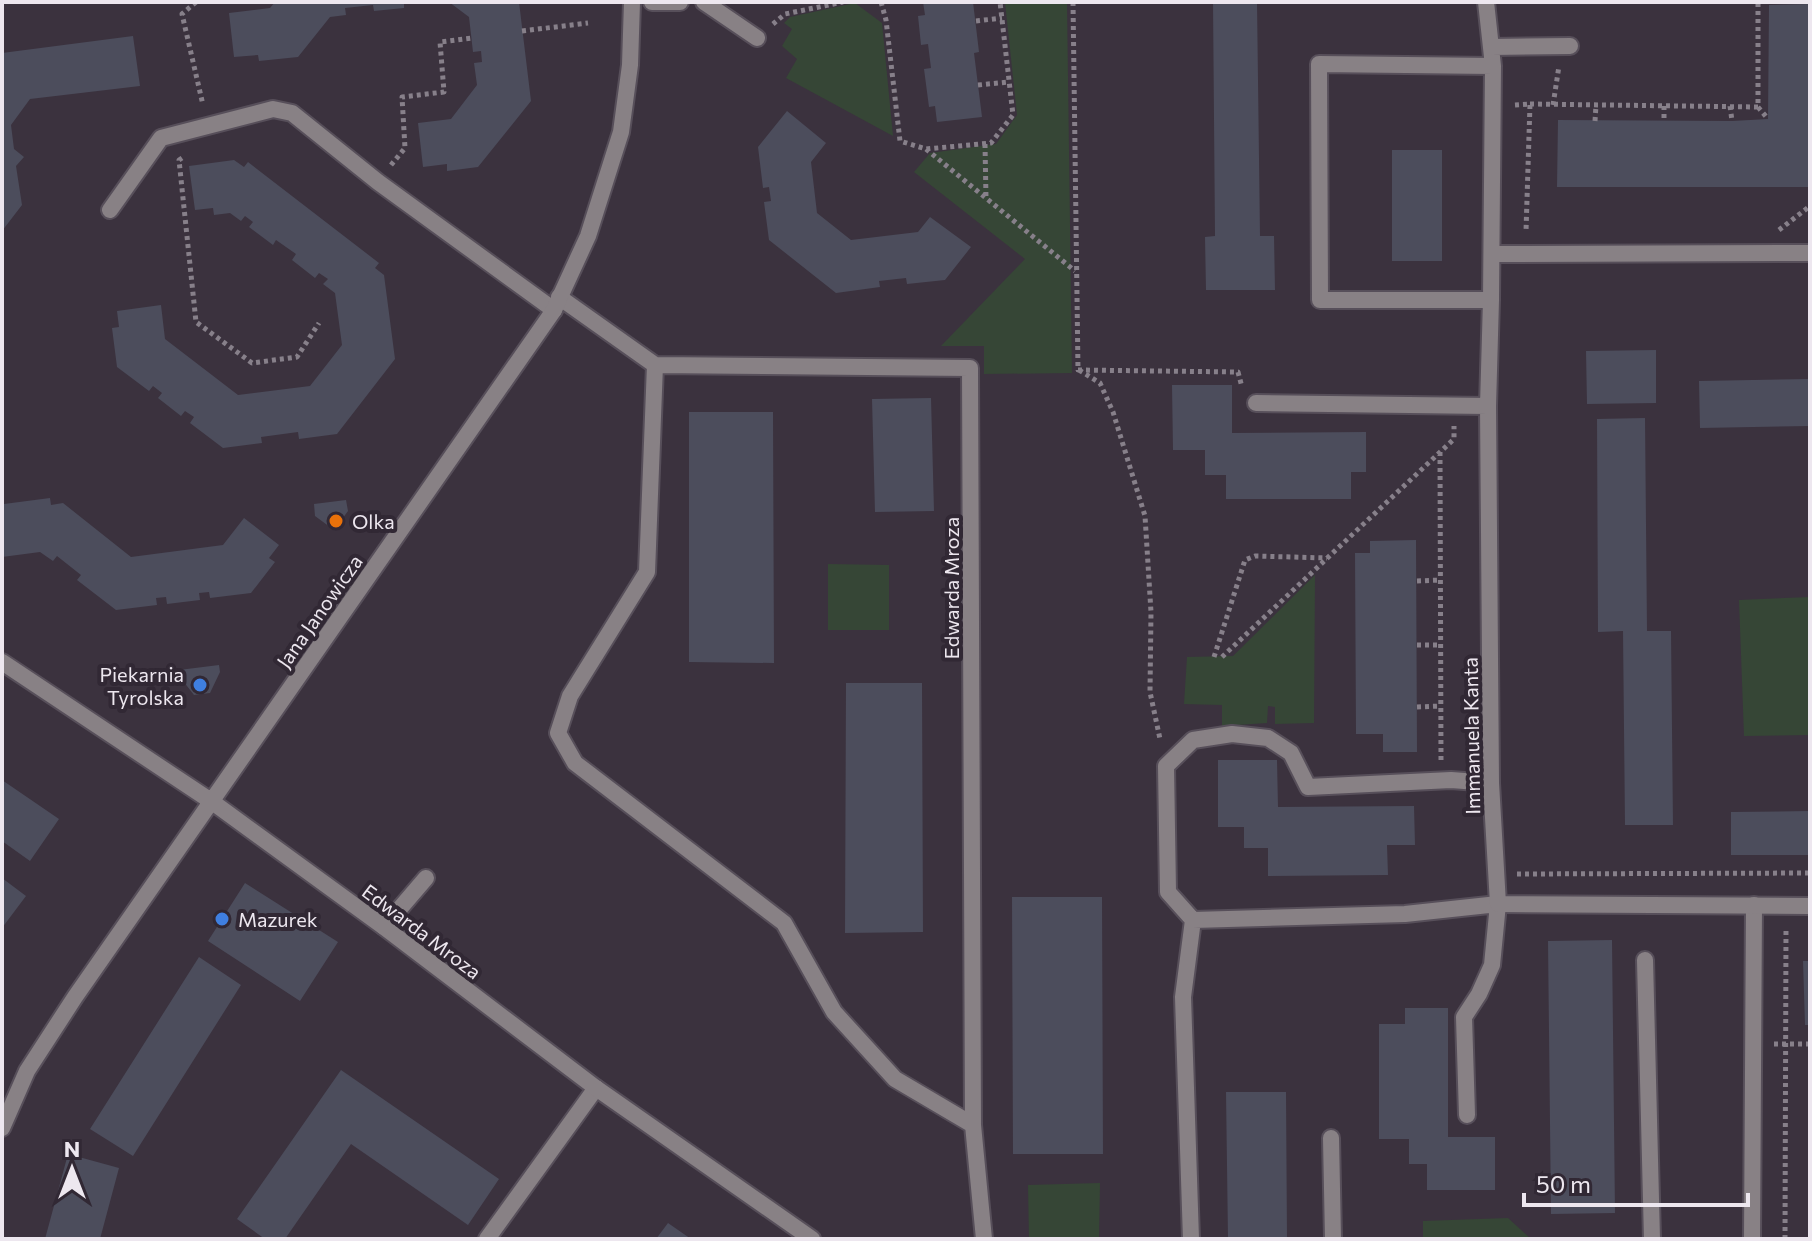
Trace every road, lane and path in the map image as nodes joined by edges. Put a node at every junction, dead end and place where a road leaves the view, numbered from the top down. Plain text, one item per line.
1 (196, 2) edge
2 (632, 2) edge
3 (652, 2) edge
4 (680, 2) edge
5 (704, 2) edge
6 (843, 2) edge
7 (881, 2) edge
8 (1000, 2) edge
9 (1073, 2) edge
10 (1486, 2) edge
11 (1758, 2) edge
12 (1002, 18) junction
13 (976, 21) dead end
14 (588, 23) dead end
15 (522, 31) dead end
16 (1758, 36) junction
17 (1770, 37) dead end
18 (472, 38) dead end
19 (757, 38) joint
20 (1491, 47) junction
21 (1565, 52) joint
22 (1493, 66) junction
23 (1009, 82) junction
24 (978, 85) dead end
25 (1758, 88) junction
26 (1769, 88) dead end
27 (1530, 104) junction
28 (1493, 105) junction
29 (1553, 105) junction
30 (1596, 105) junction
31 (1664, 106) junction
32 (1730, 106) junction
33 (1758, 107) junction
34 (1768, 119) dead end
35 (1664, 120) dead end
36 (1595, 121) dead end
37 (1732, 121) dead end
38 (208, 125) junction
39 (182, 132) junction
40 (985, 143) junction
41 (926, 149) junction
42 (378, 182) junction
43 (986, 199) junction
44 (1810, 206) edge
45 (110, 210) dead end
46 (1776, 232) dead end
47 (1526, 244) dead end
48 (1810, 253) edge
49 (1492, 254) junction
50 (1076, 272) junction
51 (1491, 300) junction
52 (556, 304) junction
53 (319, 323) dead end
54 (655, 365) junction
55 (1078, 370) junction
56 (1256, 403) joint
57 (1454, 405) junction
58 (1488, 406) junction
59 (1440, 452) junction
60 (1328, 558) junction
61 (1440, 580) junction
62 (1417, 581) dead end
63 (1417, 645) dead end
64 (1440, 645) junction
65 (1214, 657) dead end
66 (1222, 657) dead end
67 (2, 662) edge
68 (1440, 706) junction
69 (1417, 707) dead end
70 (1441, 762) dead end
71 (1166, 766) junction
72 (1491, 783) junction
73 (211, 801) junction
74 (1810, 873) edge
75 (1496, 874) junction
76 (426, 878) dead end
77 (1498, 904) junction
78 (1754, 905) junction
79 (1810, 906) edge
80 (1193, 920) junction
81 (384, 927) junction
82 (1786, 928) dead end
83 (1645, 960) dead end
84 (1753, 1044) junction
85 (1810, 1044) edge
86 (1785, 1045) junction
87 (596, 1088) junction
88 (1467, 1115) dead end
89 (973, 1125) junction
90 (2, 1128) edge
91 (1331, 1138) dead end
92 (487, 1239) edge
93 (812, 1239) edge
94 (984, 1239) edge
95 (1191, 1239) edge
96 (1333, 1239) edge
97 (1652, 1239) edge
98 (1752, 1239) edge
99 (1785, 1239) edge

1 - 38 path
2 - 52 street, Jana Janowicza
3 - 4 street
5 - 19 street
6 - 19 path
7 - 41 path
8 - 12 path
9 - 50 path
10 - 20 street, Immanuela Kanta
11 - 16 path
12 - 13 path
12 - 23 path
14 - 15 path
16 - 17 path
16 - 25 path
18 - 42 path
20 - 21 street
20 - 22 street, Immanuela Kanta
21 - 29 path
22 - 28 street, Immanuela Kanta
22 - 51 street
23 - 24 path
23 - 40 path
25 - 26 path
25 - 33 path
27 - 28 path
27 - 29 path
27 - 47 path
28 - 49 street, Immanuela Kanta
29 - 30 path
30 - 31 path
30 - 36 path
31 - 32 path
31 - 35 path
32 - 33 path
32 - 37 path
33 - 34 path
38 - 39 street
38 - 42 street
39 - 45 street
39 - 53 path
40 - 41 path
40 - 43 path
41 - 43 path
42 - 52 street
43 - 50 path
44 - 46 path
48 - 49 street
49 - 51 street, Immanuela Kanta
50 - 55 path
51 - 58 street, Immanuela Kanta
52 - 54 street
52 - 73 street, Jana Janowicza
54 - 89 street
54 - 89 street, Edwarda Mroza
55 - 56 path
55 - 71 path
56 - 57 street
57 - 58 street
57 - 59 path
58 - 72 street, Immanuela Kanta
59 - 60 path
59 - 61 path
60 - 65 path
60 - 66 path
61 - 62 path
61 - 64 path
63 - 64 path
64 - 68 path
67 - 73 street, Edwarda Mroza
68 - 69 path
68 - 70 path
71 - 72 street
71 - 80 street
72 - 75 street, Immanuela Kanta
73 - 81 street, Edwarda Mroza
73 - 90 street, Jana Janowicza
74 - 75 path
75 - 77 street, Immanuela Kanta
76 - 81 street
77 - 78 street
77 - 80 street
77 - 88 street, Immanuela Kanta
78 - 79 street
78 - 84 street
80 - 95 street
81 - 87 street, Edwarda Mroza
82 - 86 path
83 - 97 street
84 - 86 path
84 - 98 street
85 - 86 path
86 - 99 path
87 - 92 street
87 - 93 street, Edwarda Mroza
89 - 94 street, Edwarda Mroza
91 - 96 street

